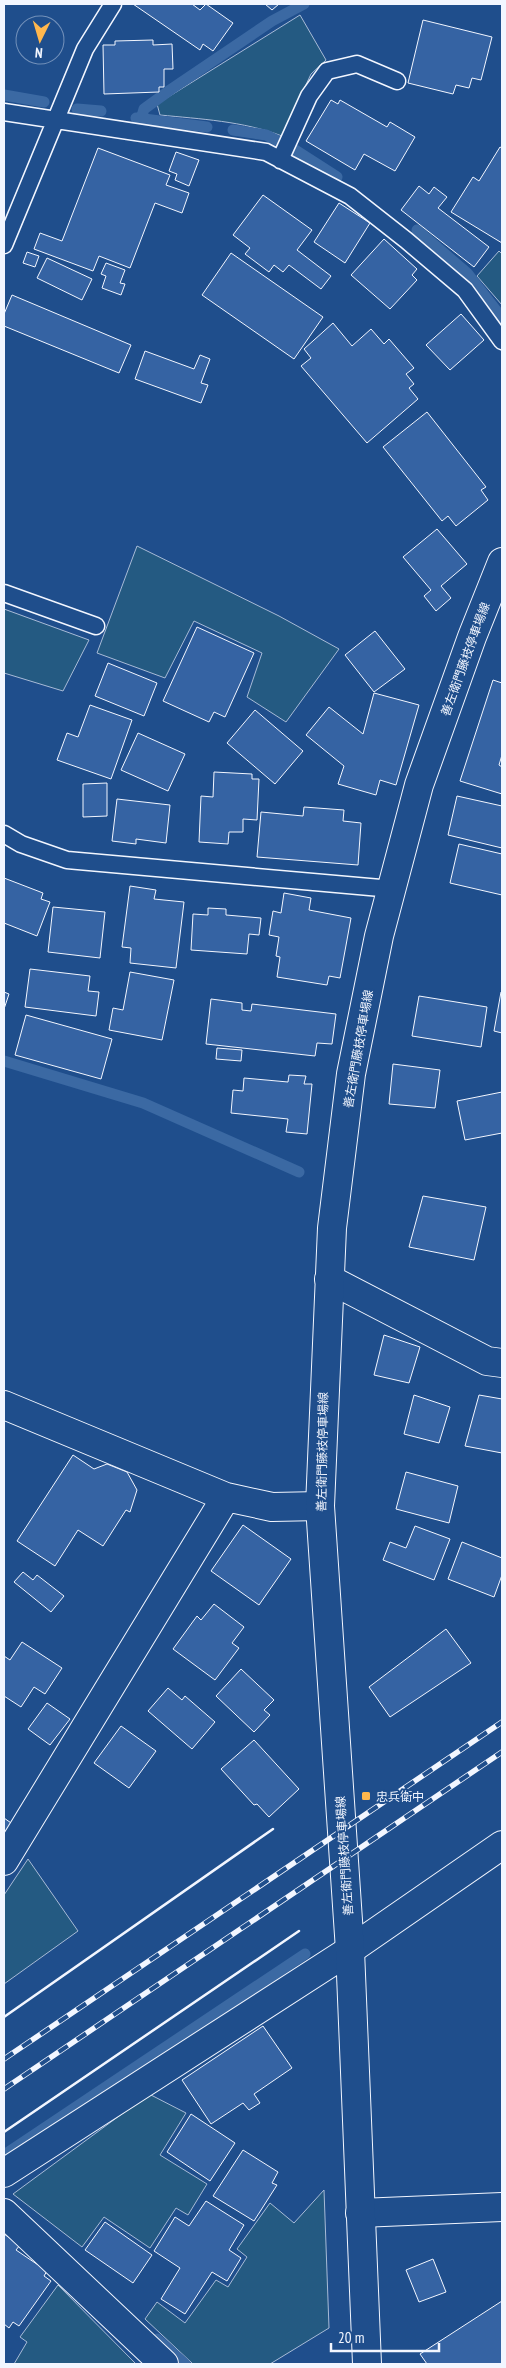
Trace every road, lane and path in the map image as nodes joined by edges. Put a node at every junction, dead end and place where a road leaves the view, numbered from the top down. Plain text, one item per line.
1 (113, 4) edge
2 (397, 81) dead end
3 (4, 112) edge
4 (56, 121) junction
5 (280, 160) junction
6 (4, 245) edge
7 (502, 342) edge
8 (502, 562) edge
9 (4, 593) edge
10 (96, 626) dead end
11 (4, 834) edge
12 (392, 889) junction
13 (329, 1279) junction
14 (502, 1364) edge
15 (4, 1405) edge
16 (226, 1497) junction
17 (320, 1506) junction
18 (502, 1845) edge
19 (4, 1861) edge
20 (350, 1950) junction
21 (4, 2173) edge
22 (502, 2207) edge
23 (4, 2213) edge
24 (360, 2213) junction
25 (164, 2364) edge
26 (367, 2364) edge

1 - 4 lane
2 - 5 lane
3 - 4 lane
4 - 5 lane
4 - 6 lane
5 - 7 lane
8 - 12 street, 善左衛門藤枝停車場線
9 - 10 lane
11 - 12 lane
12 - 13 street, 善左衛門藤枝停車場線
13 - 14 street
13 - 17 street, 善左衛門藤枝停車場線
15 - 16 street
16 - 17 street
16 - 19 street
17 - 20 street, 善左衛門藤枝停車場線
18 - 20 street
20 - 21 street
20 - 24 street, 善左衛門藤枝停車場線
22 - 24 street
23 - 25 street
24 - 26 street, 善左衛門藤枝停車場線

